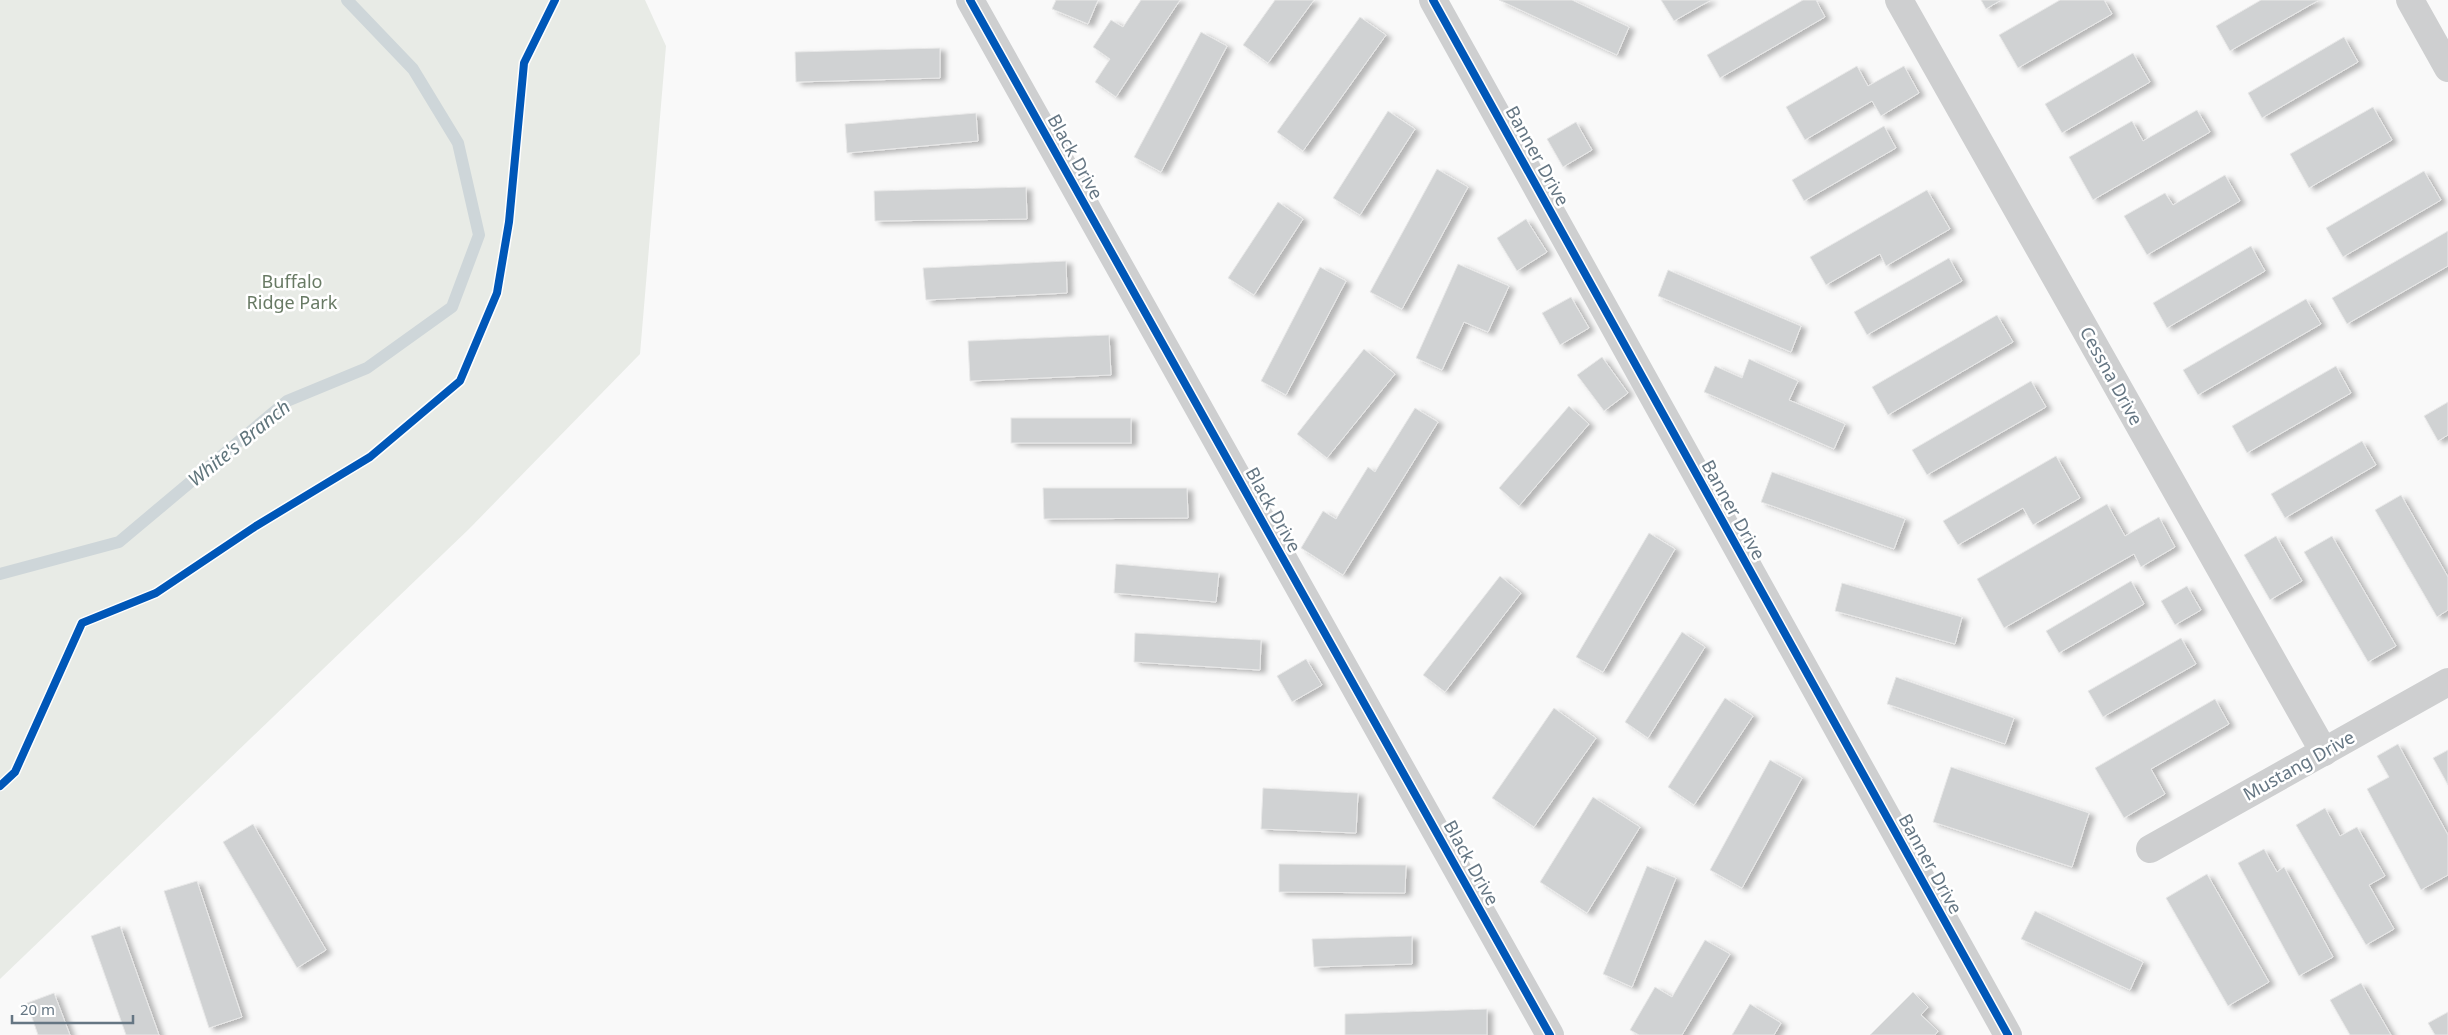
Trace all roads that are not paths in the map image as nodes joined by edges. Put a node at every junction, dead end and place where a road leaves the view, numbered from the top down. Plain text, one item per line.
1 (970, 0) edge
2 (1433, 0) edge
3 (1899, 0) edge
4 (2410, 0) edge
5 (2448, 68) edge
6 (2448, 682) edge
7 (2324, 752) junction
8 (2150, 849) dead end
9 (1550, 1035) edge
10 (2008, 1035) edge

1 - 9 street, Black Drive
2 - 10 street, Banner Drive
3 - 7 street, Cessna Drive
4 - 5 street
6 - 7 street, Mustang Drive
7 - 8 street, Mustang Drive

